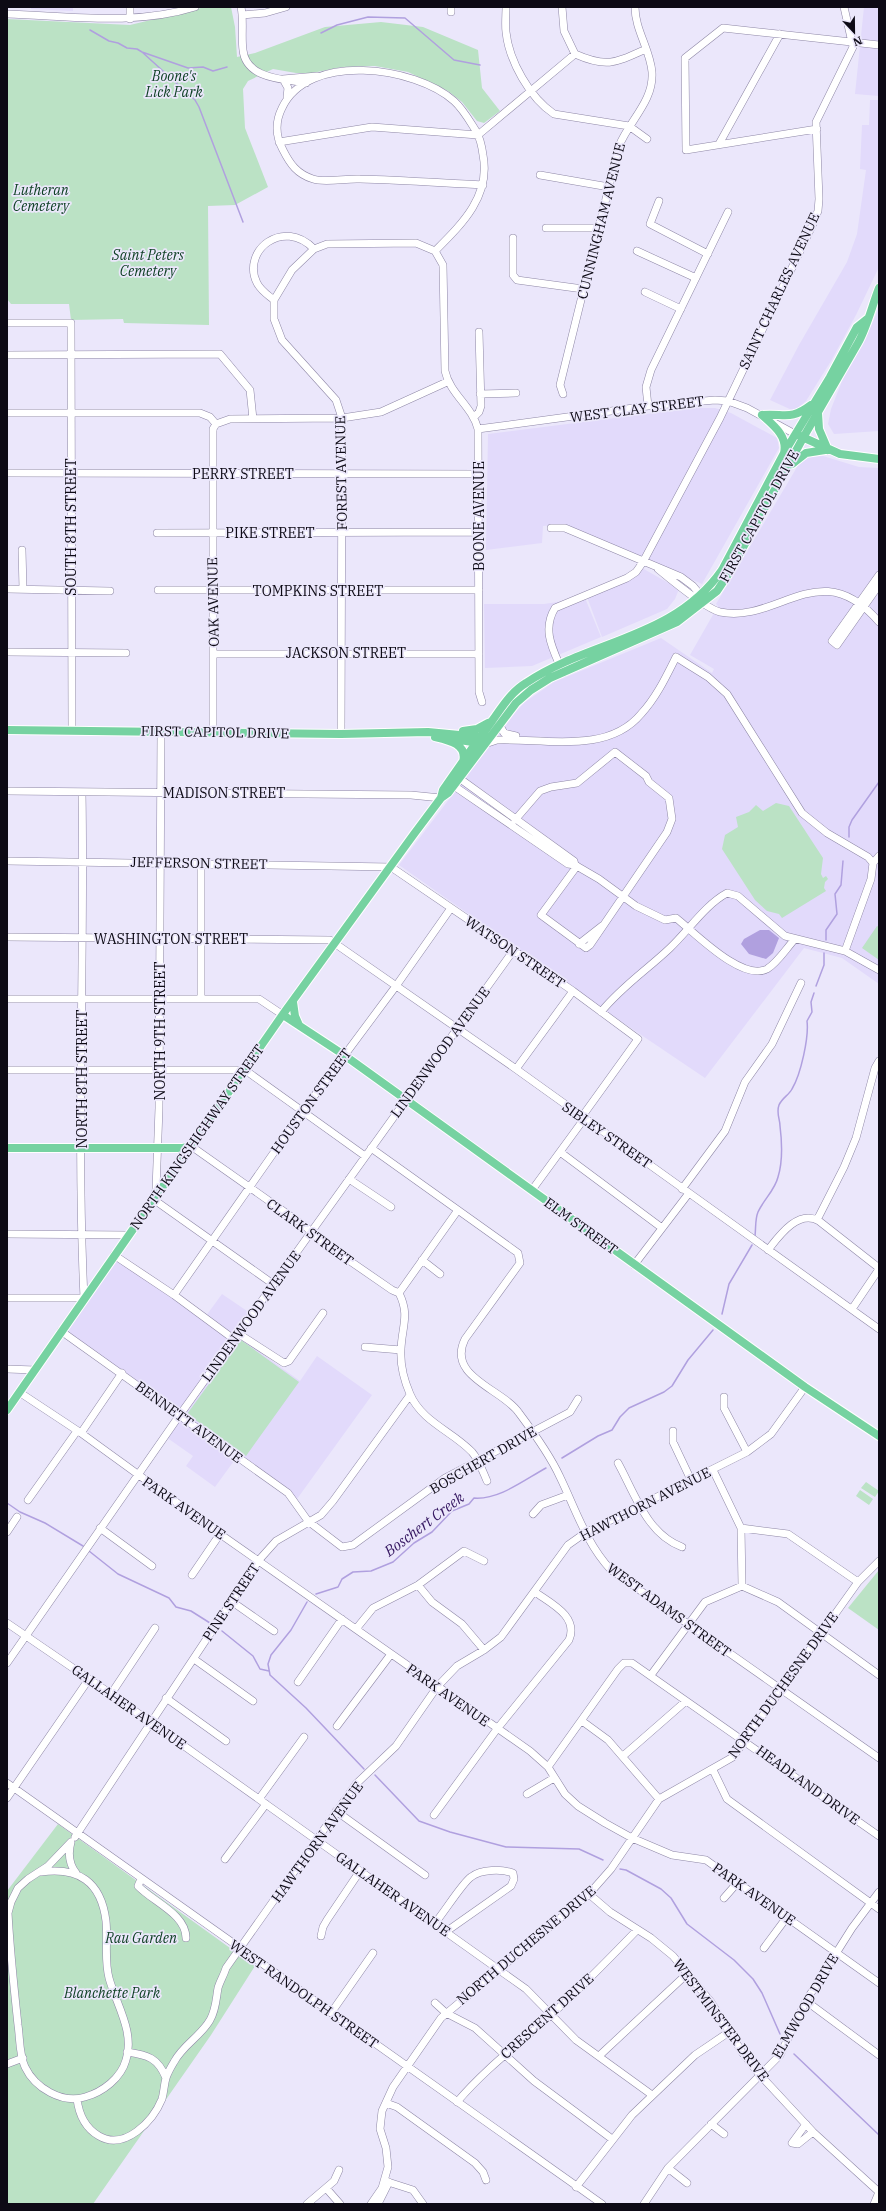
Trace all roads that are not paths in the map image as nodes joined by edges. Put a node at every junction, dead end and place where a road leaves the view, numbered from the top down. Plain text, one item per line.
1 (130, 7) edge
2 (195, 7) edge
3 (241, 7) edge
4 (286, 7) edge
5 (506, 7) edge
6 (562, 7) edge
7 (635, 7) edge
8 (844, 7) edge
9 (7, 14) edge
10 (242, 15) junction
11 (130, 19) junction
12 (780, 34) junction
13 (853, 43) junction
14 (879, 45) edge
15 (646, 49) junction
16 (575, 54) junction
17 (324, 76) junction
18 (283, 79) junction
19 (306, 83) junction
20 (532, 91) junction
21 (287, 99) junction
22 (629, 126) junction
23 (817, 129) junction
24 (478, 134) junction
25 (647, 139) dead end
26 (279, 142) junction
27 (719, 144) junction
28 (540, 175) dead end
29 (483, 186) junction
30 (609, 187) junction
31 (659, 201) dead end
32 (728, 212) dead end
33 (546, 228) dead end
34 (599, 228) junction
35 (513, 238) dead end
36 (314, 249) junction
37 (435, 251) junction
38 (637, 251) dead end
39 (708, 254) junction
40 (696, 278) junction
41 (879, 288) edge
42 (583, 289) junction
43 (645, 292) dead end
44 (274, 300) junction
45 (681, 309) junction
46 (867, 318) junction
47 (7, 323) edge
48 (479, 332) dead end
49 (7, 355) edge
50 (72, 355) junction
51 (447, 382) junction
52 (516, 393) dead end
53 (480, 394) junction
54 (563, 394) dead end
55 (816, 400) junction
56 (728, 401) junction
57 (648, 406) junction
58 (7, 413) edge
59 (71, 413) junction
60 (818, 413) junction
61 (762, 415) junction
62 (474, 417) junction
63 (342, 418) junction
64 (253, 419) junction
65 (216, 424) junction
66 (478, 429) junction
67 (799, 436) junction
68 (828, 450) junction
69 (784, 454) junction
70 (879, 459) edge
71 (7, 473) edge
72 (71, 474) junction
73 (212, 474) junction
74 (342, 474) junction
75 (479, 474) junction
76 (780, 479) junction
77 (551, 528) dead end
78 (478, 532) junction
79 (157, 533) dead end
80 (212, 533) junction
81 (342, 533) junction
82 (22, 550) dead end
83 (643, 562) junction
84 (879, 574) edge
85 (879, 585) edge
86 (7, 589) edge
87 (23, 589) junction
88 (158, 590) dead end
89 (478, 590) junction
90 (72, 591) junction
91 (110, 591) dead end
92 (212, 591) junction
93 (342, 591) junction
94 (701, 599) junction
95 (861, 606) junction
96 (879, 622) edge
97 (835, 643) dead end
98 (7, 652) edge
99 (126, 652) dead end
100 (72, 653) junction
101 (342, 653) junction
102 (213, 654) junction
103 (479, 654) junction
104 (559, 664) junction
105 (562, 673) junction
106 (482, 702) dead end
107 (496, 723) junction
108 (625, 727) junction
109 (7, 730) edge
110 (72, 731) junction
111 (161, 732) junction
112 (213, 732) junction
113 (341, 734) junction
114 (429, 734) junction
115 (480, 741) junction
116 (462, 764) junction
117 (459, 778) junction
118 (454, 786) junction
119 (7, 791) edge
120 (82, 792) junction
121 (160, 792) junction
122 (441, 798) junction
123 (515, 820) junction
124 (879, 856) edge
125 (7, 861) edge
126 (83, 861) junction
127 (160, 862) junction
128 (873, 863) junction
129 (201, 864) junction
130 (576, 865) junction
131 (391, 867) junction
132 (624, 897) junction
133 (451, 908) junction
134 (689, 928) junction
135 (697, 936) junction
136 (7, 937) edge
137 (681, 937) junction
138 (82, 939) junction
139 (160, 939) junction
140 (200, 939) junction
141 (798, 940) junction
142 (335, 943) junction
143 (513, 951) junction
144 (845, 951) junction
145 (879, 970) edge
146 (801, 983) dead end
147 (396, 986) junction
148 (573, 991) junction
149 (7, 998) edge
150 (83, 999) junction
151 (159, 999) junction
152 (201, 999) junction
153 (293, 1002) junction
154 (601, 1012) junction
155 (283, 1015) junction
156 (299, 1025) junction
157 (456, 1029) junction
158 (344, 1055) junction
159 (877, 1064) edge
160 (516, 1069) junction
161 (7, 1070) edge
162 (82, 1070) junction
163 (159, 1070) junction
164 (245, 1070) junction
165 (404, 1100) junction
166 (303, 1111) junction
167 (583, 1118) junction
168 (191, 1146) junction
169 (7, 1148) edge
170 (82, 1148) junction
171 (157, 1148) junction
172 (371, 1148) junction
173 (560, 1152) junction
174 (365, 1156) junction
175 (349, 1179) junction
176 (250, 1188) junction
177 (682, 1189) junction
178 (532, 1190) junction
179 (689, 1193) junction
180 (153, 1199) junction
181 (390, 1207) dead end
182 (458, 1210) junction
183 (817, 1220) junction
184 (662, 1228) junction
185 (311, 1232) junction
186 (7, 1234) edge
187 (81, 1234) junction
188 (128, 1235) junction
189 (213, 1240) junction
190 (768, 1250) junction
191 (114, 1255) junction
192 (422, 1260) junction
193 (634, 1265) junction
194 (879, 1268) edge
195 (440, 1274) dead end
196 (273, 1284) junction
197 (398, 1293) junction
198 (174, 1295) junction
199 (7, 1298) edge
200 (84, 1298) junction
201 (852, 1309) junction
202 (324, 1313) dead end
203 (879, 1329) edge
204 (61, 1331) junction
205 (240, 1334) junction
206 (234, 1340) junction
207 (365, 1347) dead end
208 (401, 1350) junction
209 (7, 1369) edge
210 (35, 1370) junction
211 (122, 1373) junction
212 (805, 1387) junction
213 (19, 1392) junction
214 (410, 1394) junction
215 (724, 1397) dead end
216 (578, 1398) dead end
217 (7, 1410) edge
218 (179, 1416) junction
219 (532, 1431) junction
220 (673, 1431) dead end
221 (79, 1432) junction
222 (879, 1436) edge
223 (746, 1452) junction
224 (478, 1461) junction
225 (618, 1463) dead end
226 (713, 1470) junction
227 (138, 1476) junction
228 (691, 1480) junction
229 (488, 1482) dead end
230 (568, 1494) junction
231 (28, 1500) dead end
232 (641, 1506) junction
233 (533, 1514) dead end
234 (17, 1517) dead end
235 (308, 1521) junction
236 (100, 1528) junction
237 (741, 1528) junction
238 (7, 1532) edge
239 (585, 1533) junction
240 (220, 1534) junction
241 (682, 1548) dead end
242 (259, 1560) junction
243 (484, 1561) dead end
244 (879, 1561) edge
245 (152, 1566) dead end
246 (192, 1575) dead end
247 (858, 1582) junction
248 (418, 1585) junction
249 (742, 1586) junction
250 (534, 1592) junction
251 (231, 1601) junction
252 (342, 1619) junction
253 (7, 1623) edge
254 (687, 1624) junction
255 (155, 1628) dead end
256 (356, 1629) junction
257 (274, 1632) dead end
258 (821, 1634) junction
259 (26, 1636) junction
260 (484, 1650) junction
261 (391, 1654) junction
262 (194, 1659) junction
263 (7, 1663) edge
264 (651, 1675) junction
265 (879, 1675) edge
266 (89, 1679) junction
267 (298, 1682) dead end
268 (437, 1687) junction
269 (782, 1690) junction
270 (111, 1694) junction
271 (166, 1698) junction
272 (686, 1701) junction
273 (253, 1702) dead end
274 (582, 1721) junction
275 (151, 1723) junction
276 (337, 1726) dead end
277 (497, 1729) junction
278 (304, 1737) dead end
279 (226, 1741) dead end
280 (746, 1741) junction
281 (623, 1756) junction
282 (879, 1758) edge
283 (548, 1767) junction
284 (713, 1770) junction
285 (554, 1778) junction
286 (7, 1783) edge
287 (14, 1788) junction
288 (527, 1794) dead end
289 (7, 1798) edge
290 (259, 1799) junction
291 (659, 1799) junction
292 (266, 1804) junction
293 (336, 1810) junction
294 (434, 1815) dead end
295 (77, 1833) junction
296 (879, 1836) edge
297 (632, 1838) junction
298 (316, 1841) junction
299 (71, 1842) junction
300 (225, 1859) dead end
301 (360, 1871) junction
302 (41, 1872) junction
303 (76, 1873) junction
304 (425, 1875) dead end
305 (141, 1879) junction
306 (738, 1882) junction
307 (879, 1892) edge
308 (589, 1894) junction
309 (724, 1898) dead end
310 (870, 1903) junction
311 (879, 1909) edge
312 (787, 1917) junction
313 (435, 1923) junction
314 (637, 1930) junction
315 (447, 1931) junction
316 (322, 1936) dead end
317 (186, 1938) dead end
318 (764, 1948) dead end
319 (240, 1949) junction
320 (373, 1953) dead end
321 (836, 1953) junction
322 (498, 1969) junction
323 (688, 1973) junction
324 (879, 1983) edge
325 (806, 2001) junction
326 (435, 2003) dead end
327 (446, 2012) junction
328 (331, 2013) junction
329 (552, 2014) junction
330 (729, 2032) junction
331 (127, 2052) junction
332 (504, 2054) junction
333 (879, 2055) edge
334 (599, 2056) junction
335 (22, 2058) junction
336 (7, 2064) edge
337 (407, 2068) junction
338 (760, 2075) junction
339 (166, 2078) junction
340 (652, 2095) junction
341 (77, 2098) junction
342 (457, 2102) junction
343 (385, 2105) junction
344 (711, 2124) junction
345 (806, 2124) junction
346 (813, 2132) junction
347 (724, 2134) dead end
348 (612, 2139) junction
349 (668, 2168) junction
350 (339, 2170) dead end
351 (486, 2180) dead end
352 (387, 2182) junction
353 (687, 2183) dead end
354 (576, 2187) junction
355 (326, 2188) junction
356 (879, 2192) edge
357 (307, 2204) edge
358 (340, 2204) edge
359 (372, 2204) edge
360 (378, 2204) edge
361 (423, 2204) edge
362 (602, 2204) edge
363 (644, 2204) edge
364 (874, 2204) edge

1 - 11 street
2 - 11 street
3 - 10 street
4 - 10 street
5 - 20 street
6 - 16 street
7 - 15 street, CUNNINGHAM AVENUE
8 - 13 street
9 - 11 street
10 - 18 street
12 - 13 street
12 - 27 street
12 - 27 street
13 - 14 street
13 - 23 street, SAINT CHARLES AVENUE
15 - 16 street
15 - 22 street, CUNNINGHAM AVENUE
16 - 20 street
17 - 18 street
17 - 19 street
17 - 24 street
18 - 19 street
18 - 21 street
19 - 21 street
20 - 22 street
20 - 24 street
21 - 26 street
22 - 25 street
22 - 30 street, CUNNINGHAM AVENUE
23 - 27 street
23 - 56 street, SAINT CHARLES AVENUE
24 - 26 street
24 - 29 street
26 - 29 street
28 - 30 street
29 - 37 street
30 - 34 street, CUNNINGHAM AVENUE
31 - 39 street
32 - 39 street
33 - 34 street
34 - 42 street, CUNNINGHAM AVENUE
35 - 42 street
36 - 37 street
36 - 44 street
36 - 44 street
37 - 51 street
38 - 40 street
39 - 40 street
40 - 45 street
41 - 46 main road, FIRST CAPITOL DRIVE
42 - 54 street, CUNNINGHAM AVENUE
43 - 45 street
44 - 63 street, FOREST AVENUE
45 - 57 street
46 - 55 main road, FIRST CAPITOL DRIVE
46 - 60 main road, FIRST CAPITOL DRIVE
47 - 50 street, SOUTH 8TH STREET
48 - 53 street
49 - 50 street
50 - 59 street, SOUTH 8TH STREET
50 - 64 street
51 - 62 street, BOONE AVENUE
51 - 63 street
52 - 53 street
53 - 62 street
55 - 61 main road
55 - 67 main road, FIRST CAPITOL DRIVE
56 - 57 street, WEST CLAY STREET
56 - 61 street, WEST CLAY STREET
56 - 83 street, SAINT CHARLES AVENUE
57 - 66 street, WEST CLAY STREET
58 - 59 street
59 - 65 street
59 - 72 street, SOUTH 8TH STREET
60 - 67 main road, FIRST CAPITOL DRIVE
60 - 68 main road
61 - 67 street, WEST CLAY STREET
61 - 69 main road
62 - 66 street, BOONE AVENUE
63 - 64 street
63 - 74 street, FOREST AVENUE
64 - 65 street
65 - 73 street, OAK AVENUE
66 - 75 street, BOONE AVENUE
67 - 68 main road, WEST CLAY STREET
67 - 69 main road, FIRST CAPITOL DRIVE
67 - 76 main road, FIRST CAPITOL DRIVE
68 - 70 main road, WEST CLAY STREET
68 - 76 main road
69 - 94 main road, FIRST CAPITOL DRIVE
71 - 72 street, PERRY STREET
72 - 73 street, PERRY STREET
72 - 90 street, SOUTH 8TH STREET
73 - 74 street, PERRY STREET
73 - 80 street, OAK AVENUE
74 - 75 street, PERRY STREET
74 - 81 street, FOREST AVENUE
75 - 78 street, BOONE AVENUE
76 - 94 main road, FIRST CAPITOL DRIVE
77 - 83 street
78 - 81 street, PIKE STREET
78 - 89 street, BOONE AVENUE
79 - 80 street, PIKE STREET
80 - 81 street, PIKE STREET
80 - 92 street, OAK AVENUE
81 - 93 street, FOREST AVENUE
82 - 87 street
83 - 94 street
83 - 104 street
84 - 95 street
85 - 95 street
86 - 87 street
87 - 90 street
88 - 92 street, TOMPKINS STREET
89 - 93 street, TOMPKINS STREET
89 - 103 street, BOONE AVENUE
90 - 91 street
90 - 100 street, SOUTH 8TH STREET
92 - 93 street, TOMPKINS STREET
92 - 102 street, OAK AVENUE
93 - 101 street, FOREST AVENUE
94 - 95 street
94 - 104 main road, FIRST CAPITOL DRIVE
94 - 105 main road, FIRST CAPITOL DRIVE
95 - 96 street
95 - 97 street
98 - 100 street
99 - 100 street
100 - 110 street, SOUTH 8TH STREET
101 - 102 street, JACKSON STREET
101 - 103 street, JACKSON STREET
101 - 113 street, FOREST AVENUE
102 - 112 street, OAK AVENUE
103 - 106 street, BOONE AVENUE
104 - 105 street
104 - 107 main road, FIRST CAPITOL DRIVE
105 - 107 main road, FIRST CAPITOL DRIVE
107 - 108 street
107 - 114 main road
107 - 115 main road, FIRST CAPITOL DRIVE
108 - 115 street
108 - 128 street
109 - 110 main road, FIRST CAPITOL DRIVE
110 - 111 main road, FIRST CAPITOL DRIVE
111 - 112 main road, FIRST CAPITOL DRIVE
111 - 121 street, NORTH 9TH STREET
112 - 113 main road, FIRST CAPITOL DRIVE
113 - 114 main road, FIRST CAPITOL DRIVE
114 - 115 main road, FIRST CAPITOL DRIVE
114 - 116 main road
115 - 116 main road
115 - 117 main road
116 - 122 main road
117 - 118 main road
117 - 123 street
118 - 122 main road
118 - 130 street
119 - 120 street, MADISON STREET
120 - 121 street, MADISON STREET
120 - 126 street
121 - 122 street, MADISON STREET
121 - 127 street, NORTH 9TH STREET
122 - 131 main road, NORTH KINGSHIGHWAY STREET
123 - 130 street
123 - 132 street
124 - 128 street
125 - 126 street, JEFFERSON STREET
126 - 127 street, JEFFERSON STREET
126 - 138 street, NORTH 8TH STREET
127 - 129 street, JEFFERSON STREET
127 - 139 street, NORTH 9TH STREET
128 - 144 street
129 - 131 street, JEFFERSON STREET
129 - 140 street
130 - 132 street
130 - 132 street
131 - 133 street, WATSON STREET
131 - 142 main road, NORTH KINGSHIGHWAY STREET
132 - 134 street
133 - 143 street, WATSON STREET
133 - 147 street, HOUSTON STREET
134 - 135 street
134 - 137 street
134 - 141 street
135 - 137 street
135 - 141 street
136 - 138 street, WASHINGTON STREET
137 - 154 street
138 - 139 street, WASHINGTON STREET
138 - 150 street, NORTH 8TH STREET
139 - 140 street, WASHINGTON STREET
139 - 151 street, NORTH 9TH STREET
140 - 142 street, WASHINGTON STREET
140 - 152 street
141 - 144 street
142 - 147 street, SIBLEY STREET
142 - 153 main road, NORTH KINGSHIGHWAY STREET
143 - 148 street, WATSON STREET
143 - 157 street, LINDENWOOD AVENUE
144 - 145 street
146 - 177 street
147 - 157 street, SIBLEY STREET
147 - 158 street, HOUSTON STREET
148 - 154 street, WATSON STREET
148 - 160 street
149 - 150 street
150 - 151 street
150 - 162 street, NORTH 8TH STREET
151 - 152 street
151 - 163 street, NORTH 9TH STREET
152 - 155 street
153 - 155 main road, NORTH KINGSHIGHWAY STREET
153 - 156 main road
154 - 167 street, WATSON STREET
155 - 156 main road, ELM STREET
155 - 164 main road, NORTH KINGSHIGHWAY STREET
156 - 158 main road, ELM STREET
157 - 160 street, SIBLEY STREET
157 - 165 street, LINDENWOOD AVENUE
158 - 165 main road, ELM STREET
158 - 166 street, HOUSTON STREET
159 - 183 street
160 - 167 street, SIBLEY STREET
161 - 162 street
162 - 163 street
162 - 170 street, NORTH 8TH STREET
163 - 164 street
163 - 171 street, NORTH 9TH STREET
164 - 166 street
164 - 168 main road, NORTH KINGSHIGHWAY STREET
165 - 172 street, LINDENWOOD AVENUE
165 - 178 main road, ELM STREET
166 - 174 street
166 - 176 street, HOUSTON STREET
167 - 173 street
167 - 177 street, SIBLEY STREET
168 - 171 main road
168 - 176 street, CLARK STREET
168 - 180 main road, NORTH KINGSHIGHWAY STREET
169 - 170 main road
170 - 171 main road
170 - 187 street, NORTH 8TH STREET
171 - 180 street, NORTH 9TH STREET
172 - 174 street, LINDENWOOD AVENUE
172 - 182 street, WEST ADAMS STREET
173 - 178 street
173 - 184 street
174 - 175 street, LINDENWOOD AVENUE
175 - 181 street
175 - 185 street, LINDENWOOD AVENUE
176 - 185 street, CLARK STREET
176 - 189 street, HOUSTON STREET
177 - 179 street, SIBLEY STREET
178 - 193 main road, ELM STREET
179 - 184 street
179 - 190 street, SIBLEY STREET
180 - 188 main road, NORTH KINGSHIGHWAY STREET
180 - 189 street
182 - 192 street
182 - 219 street, WEST ADAMS STREET
183 - 190 street
183 - 194 street
184 - 193 street
185 - 196 street, LINDENWOOD AVENUE
185 - 197 street, CLARK STREET
186 - 187 street
187 - 188 street
187 - 200 street, NORTH 8TH STREET
188 - 191 main road, NORTH KINGSHIGHWAY STREET
189 - 196 street
189 - 198 street, HOUSTON STREET
190 - 201 street, SIBLEY STREET
191 - 198 street
191 - 200 main road, NORTH KINGSHIGHWAY STREET
192 - 195 street
192 - 197 street
193 - 212 main road, ELM STREET
194 - 201 street
196 - 205 street, LINDENWOOD AVENUE
197 - 208 street
198 - 206 street
199 - 200 street
200 - 204 main road, NORTH KINGSHIGHWAY STREET
201 - 203 street, SIBLEY STREET
202 - 205 street
204 - 210 main road, NORTH KINGSHIGHWAY STREET
204 - 211 street, BENNETT AVENUE
205 - 206 street, LINDENWOOD AVENUE
206 - 218 street, LINDENWOOD AVENUE
207 - 208 street
208 - 214 street
209 - 210 street
210 - 213 main road, NORTH KINGSHIGHWAY STREET
211 - 218 street, BENNETT AVENUE
211 - 221 street
212 - 222 main road, ELM STREET
212 - 223 street, HAWTHORN AVENUE
213 - 217 main road, NORTH KINGSHIGHWAY STREET
213 - 221 street, PARK AVENUE
214 - 224 street
214 - 235 street, PINE STREET
215 - 223 street
216 - 219 street, BOSCHERT DRIVE
218 - 227 street, LINDENWOOD AVENUE
218 - 235 street, BENNETT AVENUE
219 - 224 street, BOSCHERT DRIVE
219 - 230 street, WEST ADAMS STREET
220 - 228 street
221 - 227 street, PARK AVENUE
221 - 231 street
223 - 226 street, HAWTHORN AVENUE
224 - 229 street
224 - 235 street, BOSCHERT DRIVE
225 - 232 street
226 - 228 street, HAWTHORN AVENUE
226 - 237 street
227 - 236 street, LINDENWOOD AVENUE
227 - 240 street, PARK AVENUE
228 - 232 street, HAWTHORN AVENUE
230 - 233 street
230 - 239 street, WEST ADAMS STREET
232 - 239 street, HAWTHORN AVENUE
232 - 241 street
234 - 238 street
235 - 242 street, PINE STREET
236 - 245 street
236 - 259 street, LINDENWOOD AVENUE
237 - 247 street
237 - 249 street
239 - 250 street, HAWTHORN AVENUE
239 - 254 street, WEST ADAMS STREET
240 - 242 street, PARK AVENUE
240 - 246 street
242 - 251 street, PINE STREET
242 - 252 street, PARK AVENUE
243 - 248 street
244 - 247 street, NORTH DUCHESNE DRIVE
247 - 258 street, NORTH DUCHESNE DRIVE
248 - 256 street
248 - 260 street
249 - 254 street
249 - 258 street
250 - 260 street, HAWTHORN AVENUE
250 - 277 street
251 - 257 street
251 - 262 street, PINE STREET
252 - 256 street, PARK AVENUE
252 - 267 street
253 - 259 street, GALLAHER AVENUE
254 - 264 street
254 - 269 street, WEST ADAMS STREET
255 - 270 street
256 - 261 street, PARK AVENUE
258 - 265 street
258 - 269 street, NORTH DUCHESNE DRIVE
259 - 263 street, LINDENWOOD AVENUE
259 - 266 street, GALLAHER AVENUE
260 - 268 street, HAWTHORN AVENUE
261 - 268 street, PARK AVENUE
261 - 276 street
262 - 271 street, PINE STREET
262 - 273 street
264 - 272 street, HEADLAND DRIVE
264 - 274 street, HEADLAND DRIVE
266 - 270 street, GALLAHER AVENUE
266 - 287 street
268 - 277 street, PARK AVENUE
268 - 293 street, HAWTHORN AVENUE
269 - 280 street, NORTH DUCHESNE DRIVE
269 - 282 street, WEST ADAMS STREET
270 - 275 street, GALLAHER AVENUE
271 - 275 street, PINE STREET
271 - 279 street
272 - 280 street, HEADLAND DRIVE
272 - 281 street
274 - 281 street
274 - 283 street, HEADLAND DRIVE
275 - 290 street, GALLAHER AVENUE
275 - 295 street, PINE STREET
277 - 283 street, PARK AVENUE
277 - 294 street
278 - 290 street
280 - 284 street, NORTH DUCHESNE DRIVE
280 - 296 street, HEADLAND DRIVE
281 - 291 street
283 - 285 street, PARK AVENUE
284 - 291 street, NORTH DUCHESNE DRIVE
284 - 310 street
285 - 288 street
285 - 297 street, PARK AVENUE
286 - 287 street, WEST RANDOLPH STREET
287 - 289 street
287 - 295 street, WEST RANDOLPH STREET
290 - 292 street, GALLAHER AVENUE
291 - 297 street, NORTH DUCHESNE DRIVE
292 - 298 street, GALLAHER AVENUE
292 - 300 street
293 - 298 street, HAWTHORN AVENUE
293 - 304 street
295 - 299 street, PINE STREET
295 - 305 street, WEST RANDOLPH STREET
297 - 306 street, PARK AVENUE
297 - 308 street, NORTH DUCHESNE DRIVE
298 - 301 street, GALLAHER AVENUE
298 - 319 street, HAWTHORN AVENUE
299 - 302 street, PINE STREET
299 - 303 street
301 - 313 street, GALLAHER AVENUE
301 - 316 street
302 - 303 street
302 - 335 street, PINE STREET
303 - 331 street
305 - 317 street
305 - 319 street, WEST RANDOLPH STREET
306 - 309 street
306 - 312 street, PARK AVENUE
307 - 310 street, ELMWOOD DRIVE
308 - 314 street, WESTMINSTER DRIVE
308 - 322 street, NORTH DUCHESNE DRIVE
310 - 311 street
310 - 321 street, ELMWOOD DRIVE
312 - 318 street
312 - 321 street, PARK AVENUE
313 - 315 street, GALLAHER AVENUE
313 - 315 street
314 - 323 street, WESTMINSTER DRIVE
314 - 329 street, CRESCENT DRIVE
315 - 322 street, GALLAHER AVENUE
319 - 328 street, WEST RANDOLPH STREET
319 - 339 street, HAWTHORN AVENUE
320 - 328 street
321 - 324 street, PARK AVENUE
321 - 325 street, ELMWOOD DRIVE
322 - 327 street, NORTH DUCHESNE DRIVE
322 - 329 street, GALLAHER AVENUE
323 - 330 street, WESTMINSTER DRIVE
323 - 334 street
325 - 333 street
325 - 338 street, ELMWOOD DRIVE
326 - 327 street
327 - 332 street
327 - 337 street, NORTH DUCHESNE DRIVE
328 - 337 street, WEST RANDOLPH STREET
329 - 332 street, CRESCENT DRIVE
329 - 334 street, GALLAHER AVENUE
330 - 338 street, WESTMINSTER DRIVE
330 - 340 street
331 - 339 street
331 - 341 street
332 - 342 street, CRESCENT DRIVE
332 - 348 street
334 - 340 street, GALLAHER AVENUE
335 - 336 street
335 - 341 street
337 - 342 street, WEST RANDOLPH STREET
337 - 343 street, NORTH DUCHESNE DRIVE
338 - 344 street, ELMWOOD DRIVE
338 - 345 street, WESTMINSTER DRIVE
339 - 341 street, HAWTHORN AVENUE
340 - 348 street
342 - 354 street, WEST RANDOLPH STREET
343 - 351 street
343 - 352 street, NORTH DUCHESNE DRIVE
344 - 347 street
344 - 349 street, ELMWOOD DRIVE
345 - 346 street, WESTMINSTER DRIVE
345 - 346 street
346 - 356 street, WESTMINSTER DRIVE
348 - 354 street
349 - 353 street
349 - 363 street, ELMWOOD DRIVE
350 - 355 street
352 - 359 street, NORTH DUCHESNE DRIVE
352 - 360 street, NORTH DUCHESNE DRIVE
352 - 361 street
354 - 362 street, WEST RANDOLPH STREET
355 - 357 street
355 - 358 street
356 - 364 street

